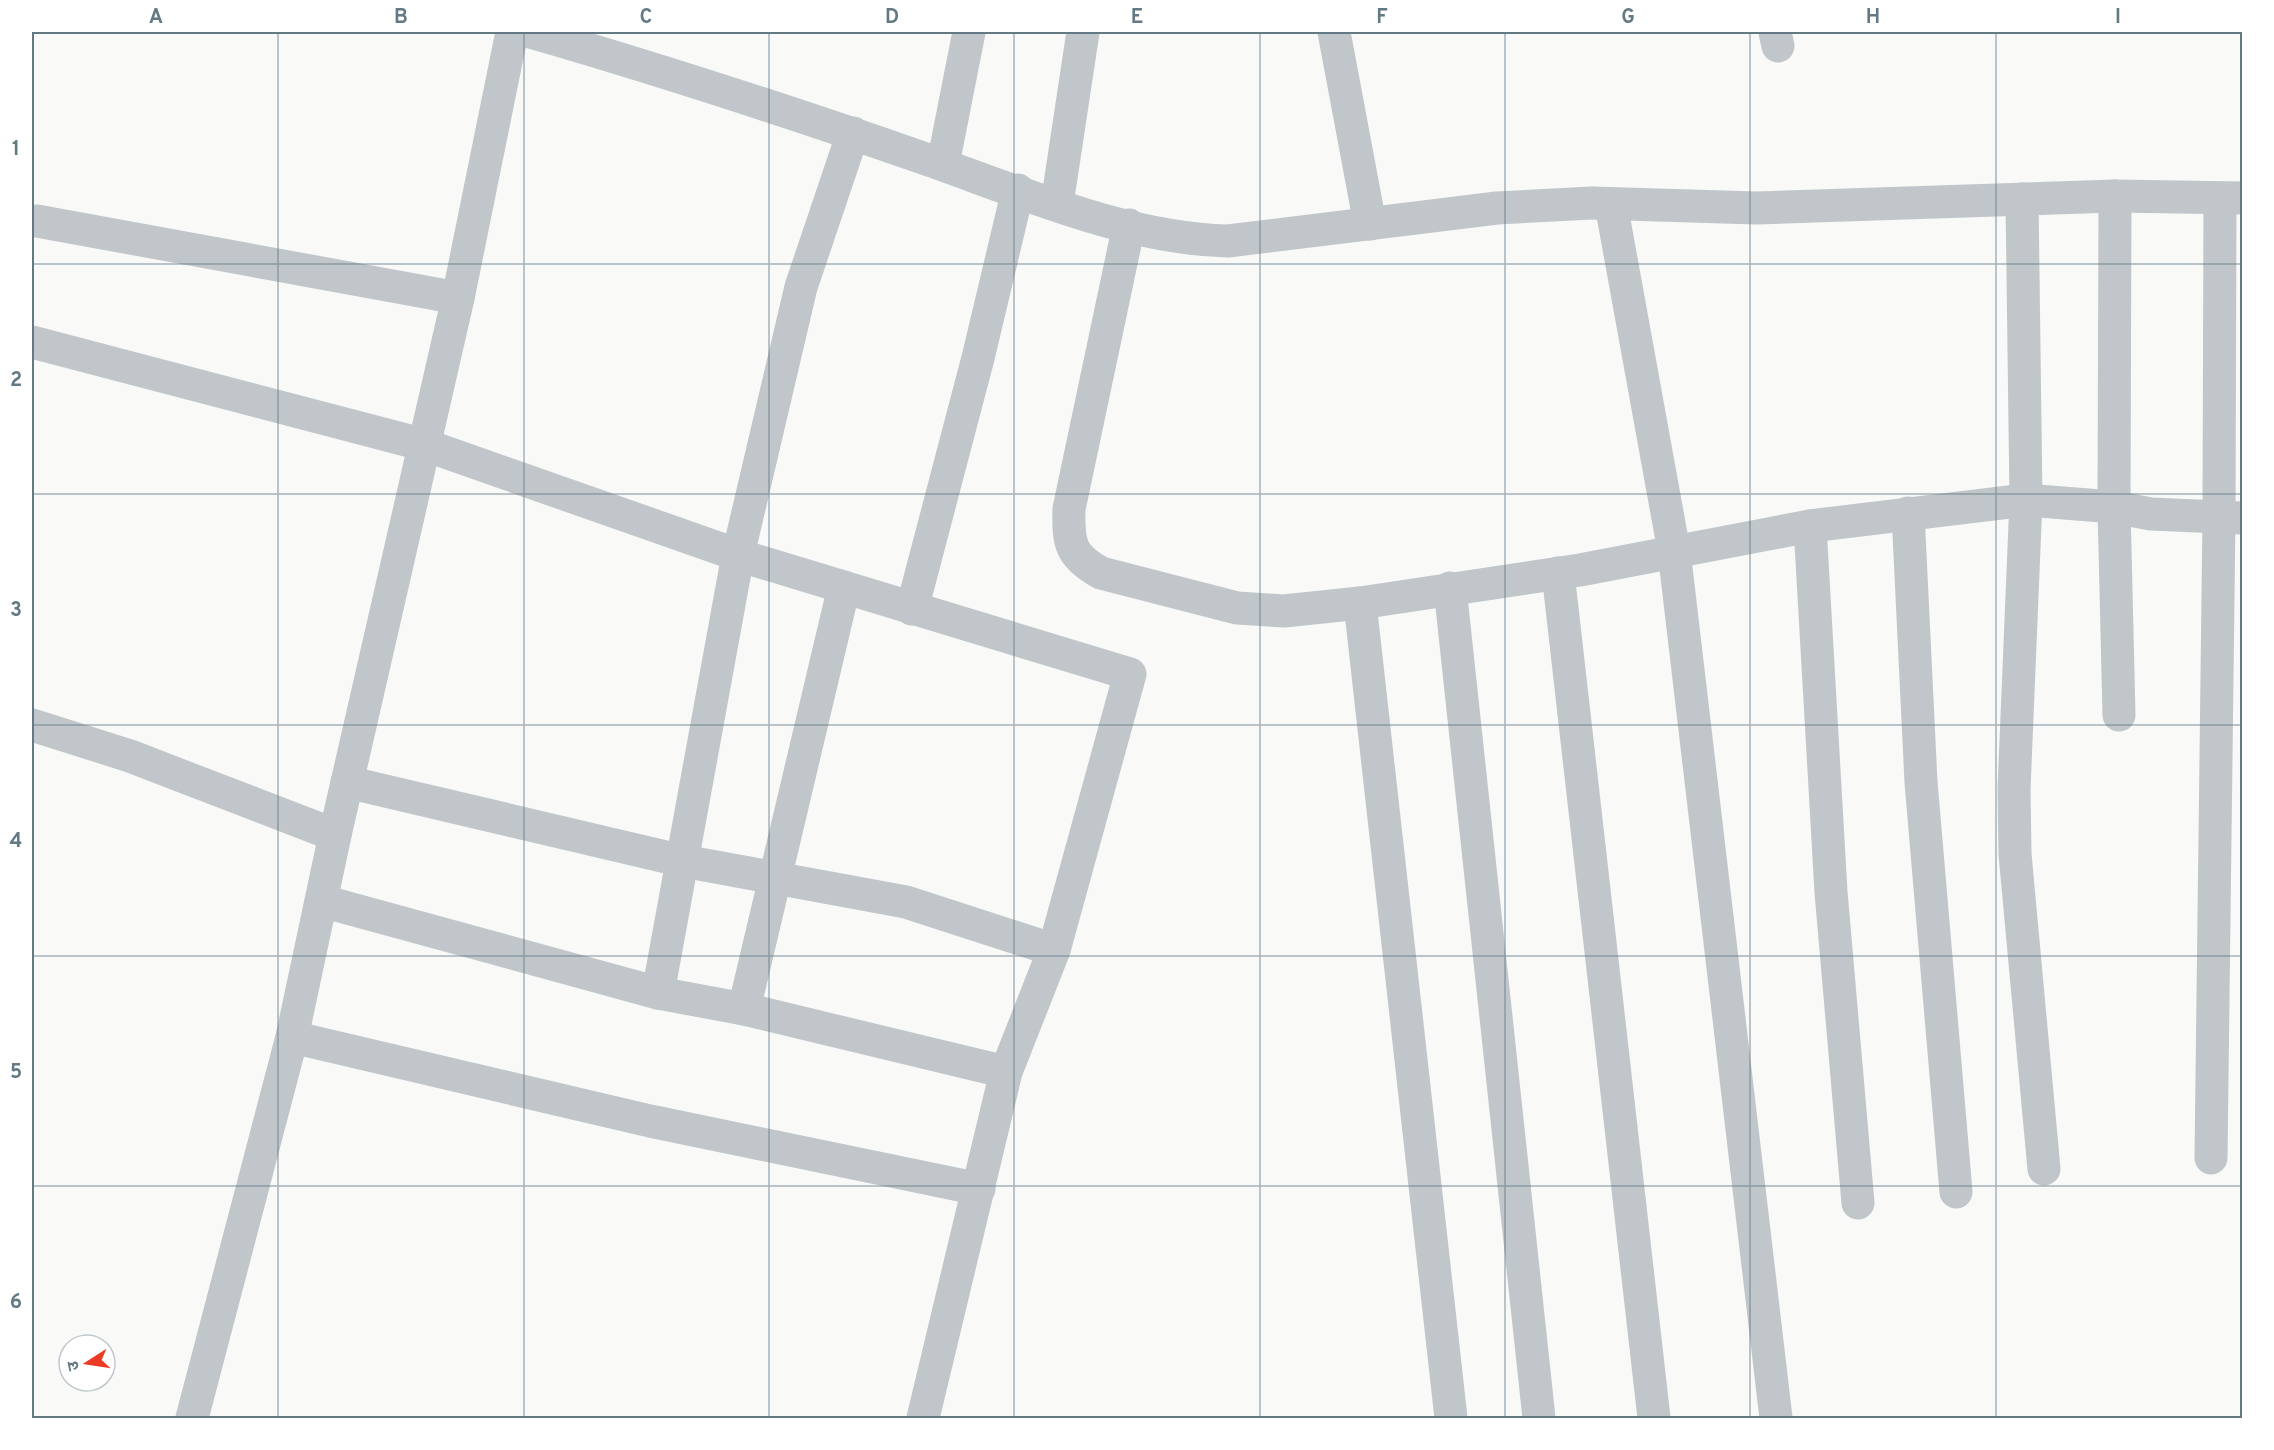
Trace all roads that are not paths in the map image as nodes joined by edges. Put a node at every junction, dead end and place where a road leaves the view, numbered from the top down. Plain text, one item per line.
1 (512, 32) edge
2 (530, 32) edge
3 (969, 32) edge
4 (1083, 32) edge
5 (1334, 32) edge
6 (854, 134) junction
7 (943, 164) junction
8 (1018, 190) junction
9 (2115, 196) junction
10 (2231, 198) edge
11 (2022, 200) junction
12 (1057, 204) junction
13 (1611, 204) junction
14 (37, 221) dead end
15 (1370, 224) junction
16 (1129, 225) junction
17 (458, 298) junction
18 (32, 342) edge
19 (425, 445) junction
20 (2026, 500) junction
21 (2114, 507) junction
22 (1908, 513) junction
23 (2231, 518) edge
24 (1810, 526) junction
25 (1674, 551) junction
26 (738, 555) junction
27 (1558, 573) junction
28 (844, 587) junction
29 (1449, 588) junction
30 (1360, 603) junction
31 (912, 609) junction
32 (2119, 715) dead end
33 (32, 725) edge
34 (347, 782) junction
35 (334, 835) junction
36 (682, 861) junction
37 (776, 877) junction
38 (322, 901) junction
39 (1054, 950) junction
40 (658, 993) junction
41 (744, 1009) junction
42 (292, 1037) junction
43 (1006, 1072) junction
44 (2211, 1158) dead end
45 (2044, 1169) dead end
46 (979, 1190) junction
47 (1956, 1192) dead end
48 (1858, 1203) dead end
49 (192, 1419) edge
50 (923, 1419) edge
51 (1451, 1419) edge
52 (1539, 1419) edge
53 (1654, 1419) edge
54 (1776, 1419) edge

1 - 17 street
2 - 6 street
3 - 7 street
4 - 12 street
5 - 15 street
6 - 7 street
6 - 26 street
7 - 8 street
8 - 12 street
8 - 31 street
9 - 10 street
9 - 11 street
9 - 21 street
10 - 23 street
11 - 13 street
11 - 20 street
12 - 16 street
13 - 15 street
13 - 25 street
14 - 17 street
15 - 16 street
16 - 30 street
17 - 19 street
18 - 19 street
19 - 26 street
19 - 34 street
20 - 21 street
20 - 22 street
20 - 45 street
21 - 23 street
21 - 32 street
22 - 24 street
22 - 47 street
23 - 44 street
24 - 25 street
24 - 48 street
25 - 27 street
25 - 54 street
26 - 28 street
26 - 36 street
27 - 29 street
27 - 53 street
28 - 31 street
28 - 37 street
29 - 30 street
29 - 52 street
30 - 51 street
31 - 39 street
33 - 35 street
34 - 35 street
34 - 36 street
35 - 38 street
36 - 37 street
36 - 40 street
37 - 39 street
37 - 41 street
38 - 40 street
38 - 42 street
39 - 43 street
40 - 41 street
41 - 43 street
42 - 46 street
42 - 49 street
43 - 46 street
46 - 50 street

